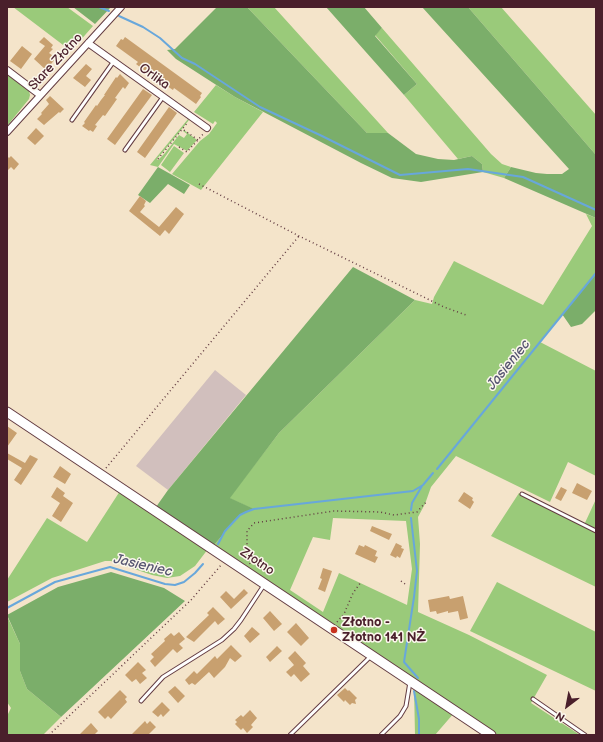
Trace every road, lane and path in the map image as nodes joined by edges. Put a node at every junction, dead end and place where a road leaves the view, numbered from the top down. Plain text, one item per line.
1 (121, 7) edge
2 (88, 43) junction
3 (114, 61) junction
4 (7, 70) edge
5 (40, 95) junction
6 (163, 97) junction
7 (192, 118) junction
8 (72, 120) dead end
9 (207, 128) joint
10 (183, 129) junction
11 (7, 132) edge
12 (198, 140) junction
13 (179, 147) dead end
14 (125, 150) dead end
15 (158, 159) dead end
16 (199, 184) dead end
17 (299, 236) junction
18 (466, 315) dead end
19 (7, 412) edge
20 (101, 474) junction
21 (522, 494) dead end
22 (427, 501) dead end
23 (596, 531) edge
24 (226, 558) junction
25 (250, 574) junction
26 (401, 581) dead end
27 (361, 582) dead end
28 (265, 583) junction
29 (405, 584) dead end
30 (332, 628) junction
31 (372, 655) junction
32 (410, 681) junction
33 (533, 700) dead end
34 (141, 701) dead end
35 (49, 735) edge
36 (290, 735) edge
37 (381, 735) edge
38 (491, 735) edge
39 (585, 735) edge

1 - 2 street, Stare Złotno
2 - 3 street, Orlika
2 - 5 street, Stare Złotno
3 - 6 street, Orlika
3 - 8 lane
4 - 5 street
5 - 11 street, Stare Złotno
6 - 7 street, Orlika
6 - 14 lane
7 - 9 street, Orlika
7 - 10 path
9 - 12 path
10 - 12 path
10 - 15 path
12 - 13 path
16 - 17 path
17 - 18 path
17 - 20 path
19 - 20 street, Złotno
20 - 24 street, Złotno
21 - 23 lane
22 - 25 path
24 - 25 street, Złotno
24 - 35 path
25 - 28 street, Złotno
26 - 29 path
27 - 30 path
28 - 30 street, Złotno
28 - 34 lane
30 - 31 street, Złotno
31 - 32 street, Złotno
31 - 36 lane
32 - 37 lane
32 - 38 street, Złotno
33 - 39 lane

